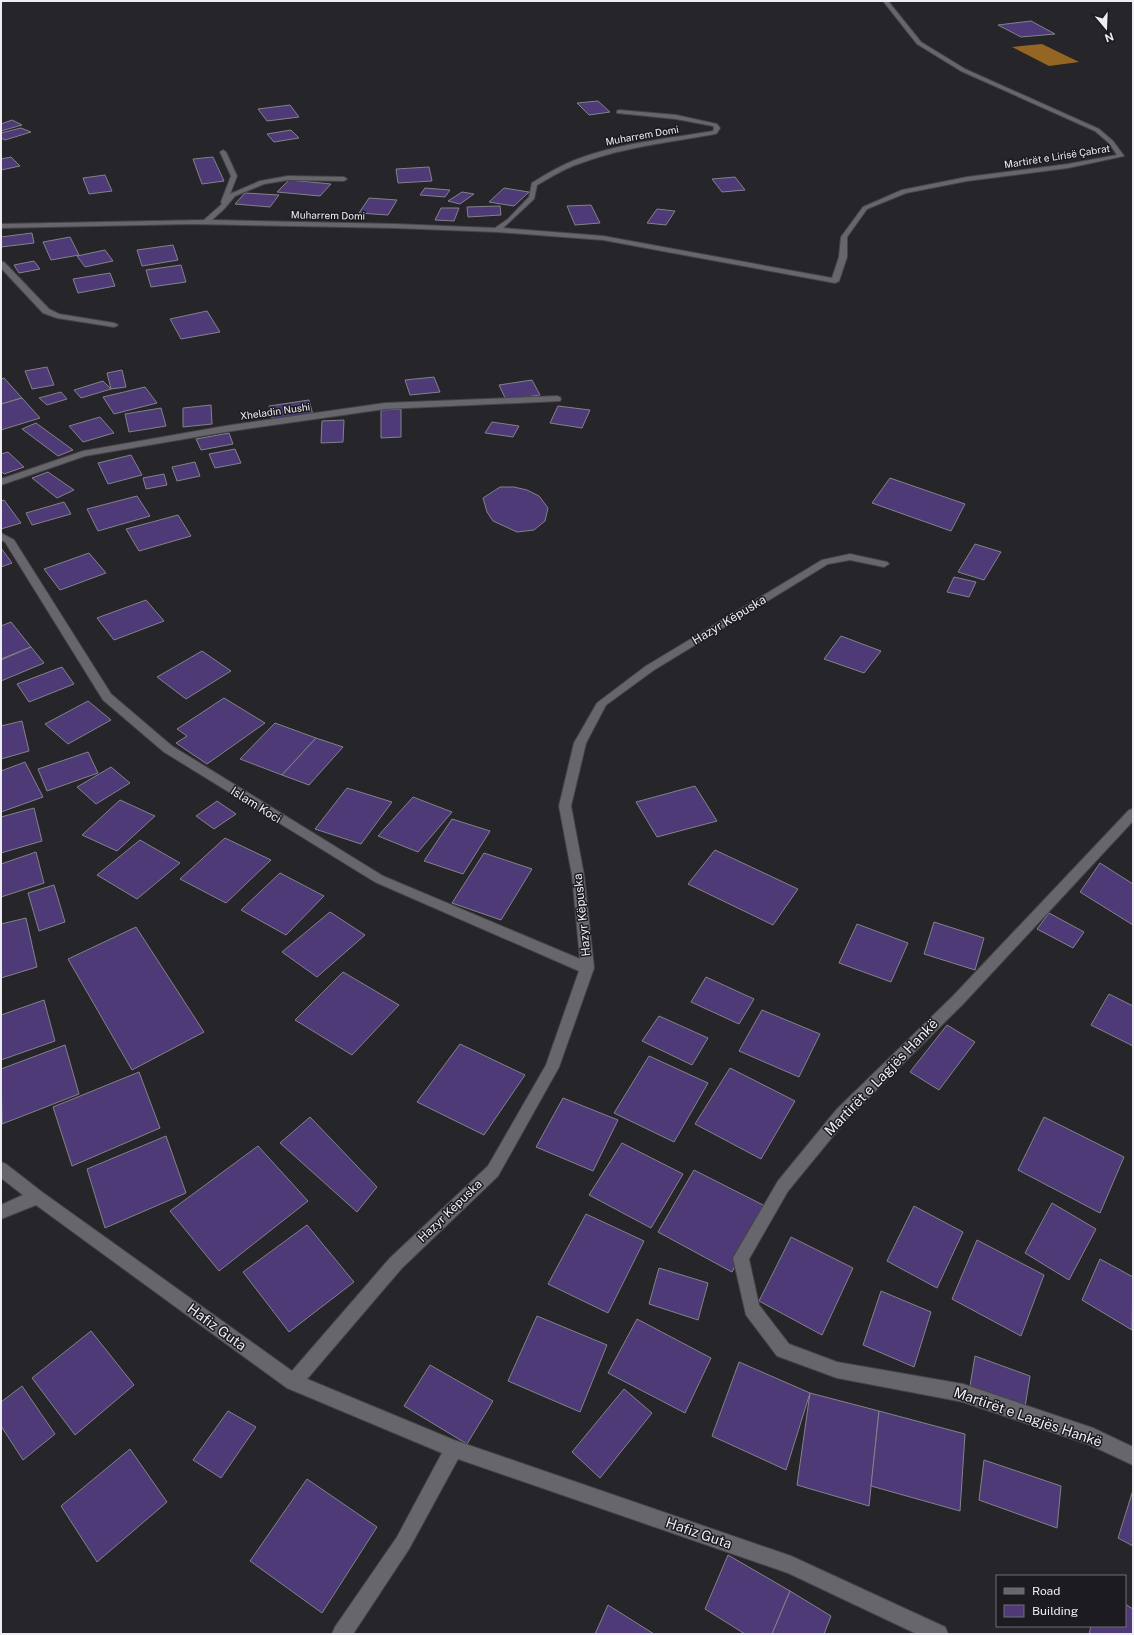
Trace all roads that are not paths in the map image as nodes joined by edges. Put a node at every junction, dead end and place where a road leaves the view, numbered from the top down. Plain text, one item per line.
1 (885, 1) edge
2 (619, 112) dead end
3 (223, 152) dead end
4 (344, 179) dead end
5 (222, 208) junction
6 (206, 222) junction
7 (1, 226) edge
8 (497, 230) junction
9 (1, 264) edge
10 (812, 278) joint
11 (114, 325) dead end
12 (557, 398) dead end
13 (1, 482) edge
14 (5, 538) edge
15 (884, 564) dead end
16 (1133, 813) edge
17 (587, 968) junction
18 (1, 1169) edge
19 (37, 1197) junction
20 (1, 1212) edge
21 (293, 1382) junction
22 (454, 1450) junction
23 (1133, 1456) edge
24 (342, 1634) edge
25 (938, 1634) edge

1 - 10 street, Martirët e Lirisë Çabrat
2 - 8 street, Muharrem Domi
3 - 5 street
4 - 5 street
5 - 6 street
6 - 7 street, Muharrem Domi
6 - 8 street, Muharrem Domi
8 - 10 street, Muharrem Domi
9 - 11 street
12 - 13 street, Xheladin Nushi
14 - 17 street, Islam Koci
15 - 17 street, Hazyr Këpuska
16 - 23 street, Martirët e Lagjës Hankë
17 - 21 street, Hazyr Këpuska
18 - 19 street, Hafiz Guta
19 - 20 street
19 - 21 street, Hafiz Guta
21 - 22 street, Hafiz Guta
22 - 24 street
22 - 25 street, Hafiz Guta

